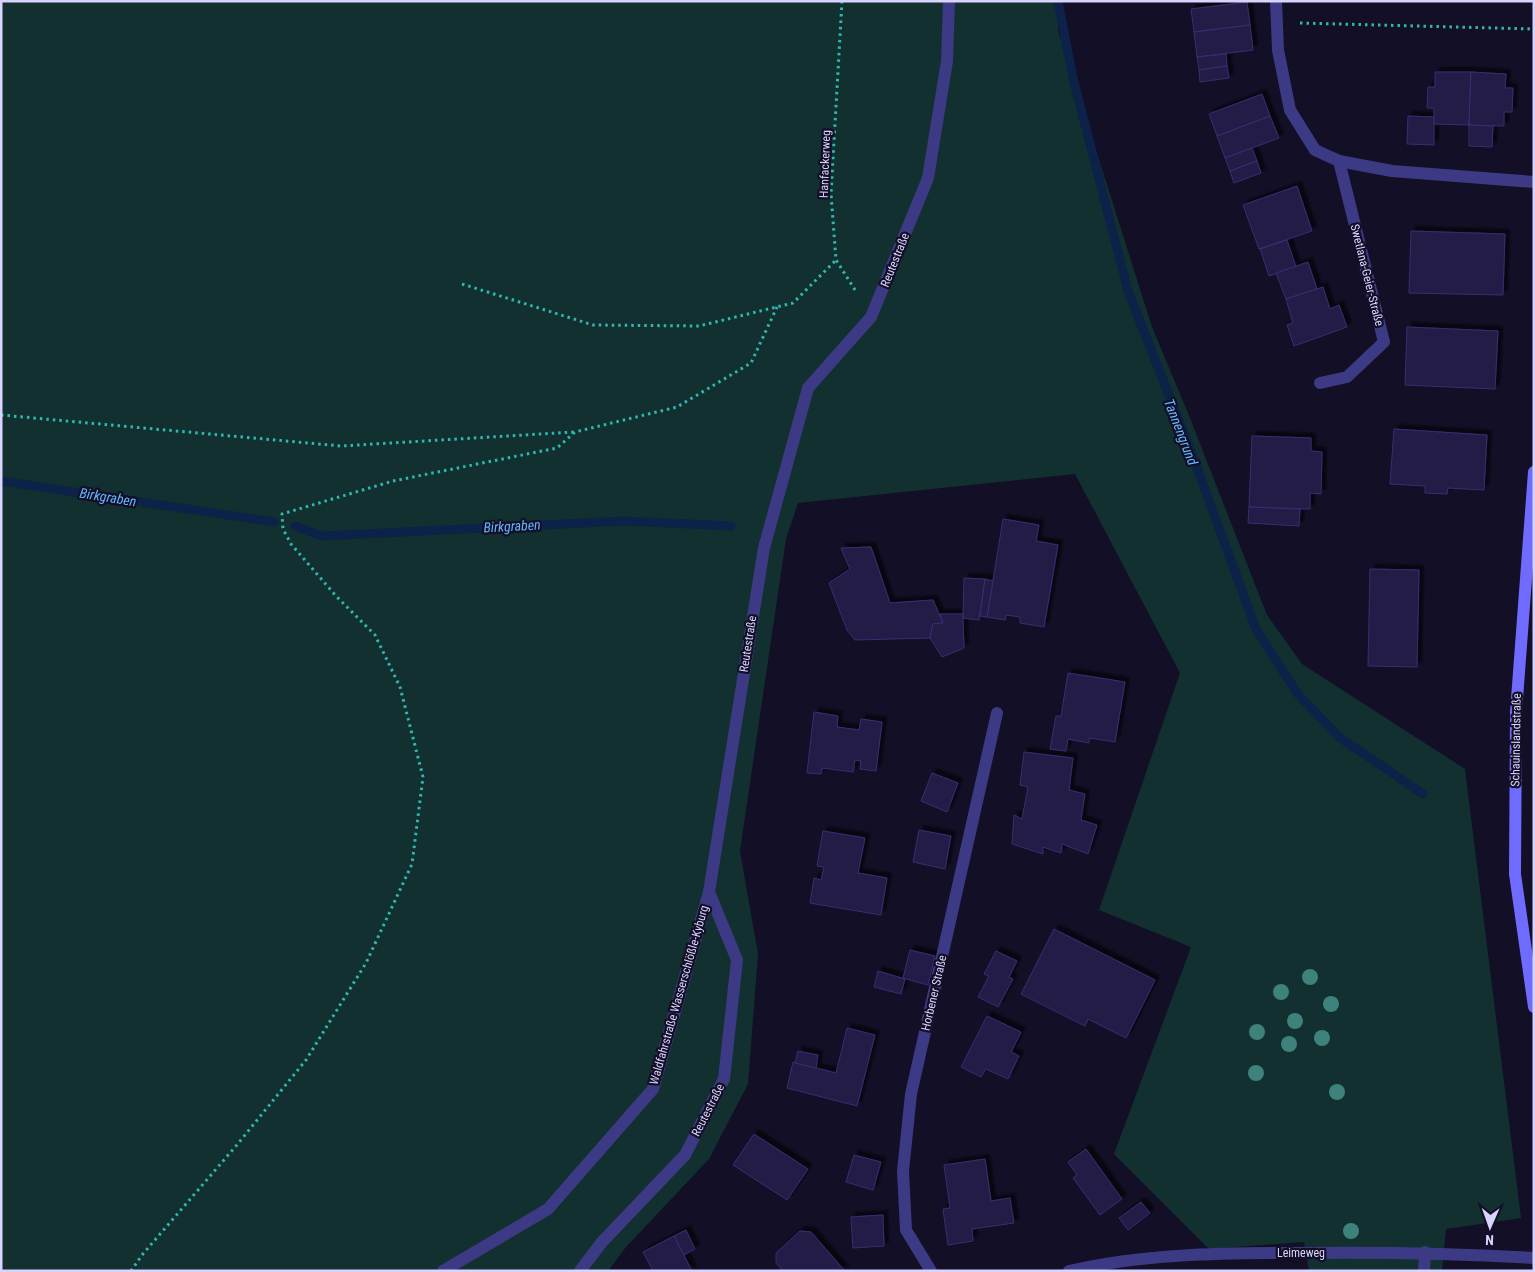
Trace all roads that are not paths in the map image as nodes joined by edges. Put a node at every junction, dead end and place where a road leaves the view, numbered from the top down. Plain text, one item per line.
1 (949, 1) edge
2 (1276, 1) edge
3 (1339, 161) junction
4 (1534, 182) edge
5 (1320, 383) dead end
6 (1534, 472) edge
7 (997, 713) dead end
8 (709, 892) junction
9 (1534, 1007) edge
10 (1425, 1252) junction
11 (1534, 1258) edge
12 (443, 1271) edge
13 (580, 1271) edge
14 (931, 1271) edge
15 (1069, 1271) edge
16 (1424, 1271) edge

1 - 8 street, Reutestraße
2 - 3 street
3 - 4 street
3 - 5 street, Swetlana-Geier-Straße
6 - 9 main road, Schauinslandstraße
7 - 14 street, Horbener Straße
8 - 12 street, Waldfahrstraße Wasserschlößle-Kyburg
8 - 13 street, Reutestraße
10 - 11 street, Leimeweg
10 - 15 street, Leimeweg
10 - 16 street

